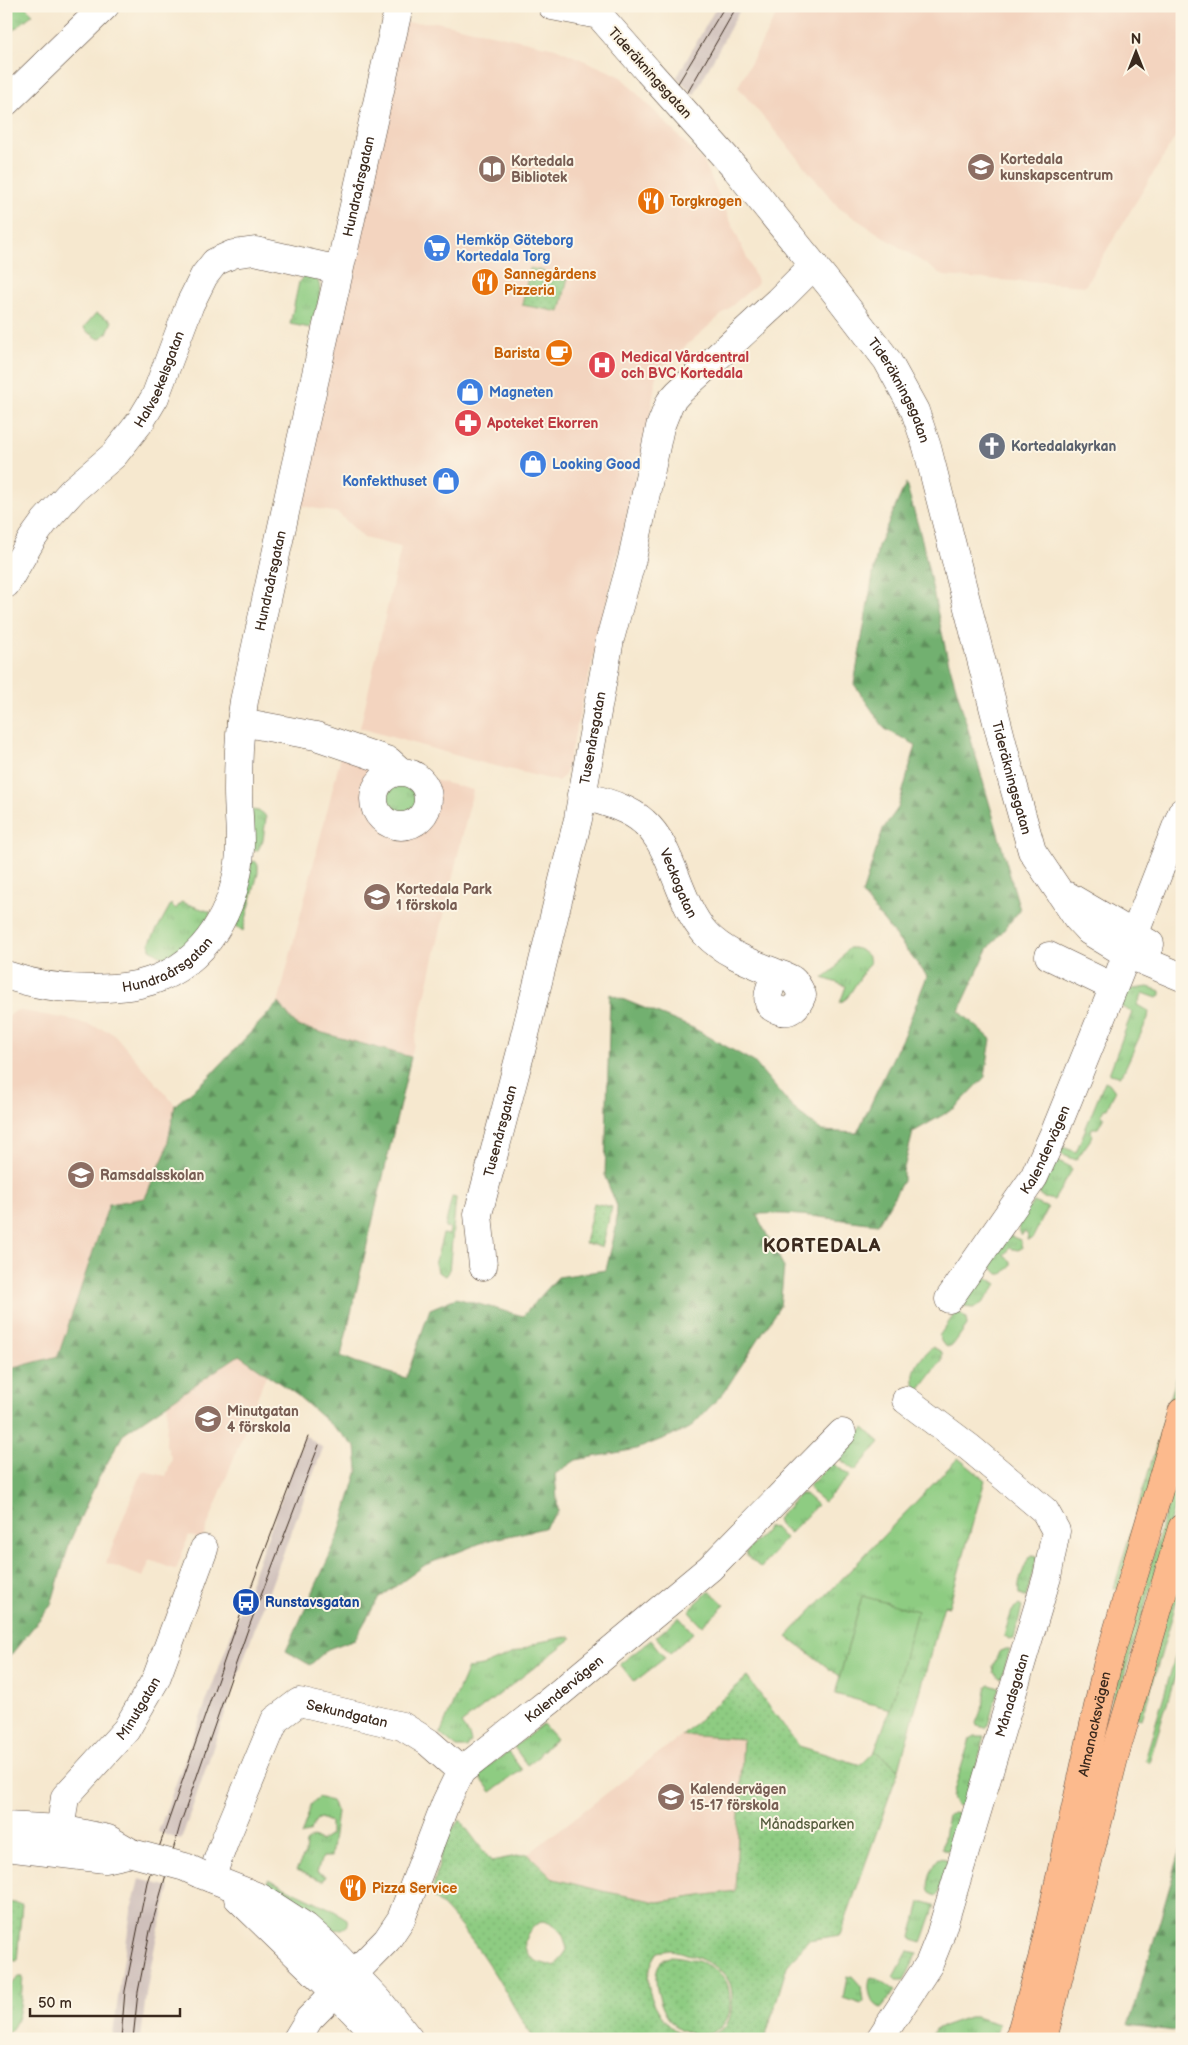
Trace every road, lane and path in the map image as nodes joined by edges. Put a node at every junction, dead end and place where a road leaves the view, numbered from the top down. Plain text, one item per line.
1 (105, 6) edge
2 (399, 6) edge
3 (552, 6) edge
4 (603, 11) edge
5 (6, 102) edge
6 (814, 265) junction
7 (339, 270) junction
8 (6, 584) edge
9 (241, 722) junction
10 (400, 771) dead end
11 (581, 795) junction
12 (1182, 812) edge
13 (1130, 945) junction
14 (1049, 956) dead end
15 (1182, 958) edge
16 (776, 973) dead end
17 (6, 975) edge
18 (1182, 977) edge
19 (1113, 987) junction
20 (483, 1266) dead end
21 (949, 1299) dead end
22 (906, 1400) dead end
23 (1182, 1412) edge
24 (842, 1434) dead end
25 (1182, 1528) edge
26 (204, 1549) dead end
27 (461, 1771) junction
28 (6, 1826) edge
29 (59, 1841) junction
30 (6, 1847) edge
31 (211, 1878) junction
32 (344, 1982) junction
33 (297, 2039) edge
34 (380, 2039) edge
35 (409, 2039) edge
36 (880, 2039) edge
37 (1019, 2039) edge
38 (1043, 2039) edge

1 - 5 street
2 - 7 street, Hundraårsgatan
3 - 4 street, Tideräkningsgatan
4 - 6 street, Tideräkningsgatan, bridge
6 - 11 street, Tusenårsgatan
6 - 13 street, Tideräkningsgatan
7 - 8 street, Halvsekelsgatan
7 - 9 street, Hundraårsgatan
9 - 10 street
9 - 17 street, Hundraårsgatan
11 - 16 street, Veckogatan
11 - 20 street, Tusenårsgatan
12 - 13 street, Kalendervägen
13 - 15 street, Tideräkningsgatan
13 - 18 street, Tideräkningsgatan
13 - 19 street, Kalendervägen
14 - 19 street
19 - 21 street, Kalendervägen
22 - 36 street, Månadsgatan
23 - 37 main road, Almanacksvägen
24 - 27 street, Kalendervägen
25 - 38 main road, Almanacksvägen
26 - 29 street, Minutgatan
27 - 31 street, Sekundgatan
27 - 32 street, Kalendervägen
28 - 29 street
29 - 30 street
29 - 31 street, bridge
31 - 32 street
32 - 33 street, Kalendervägen
32 - 34 street
32 - 35 street

